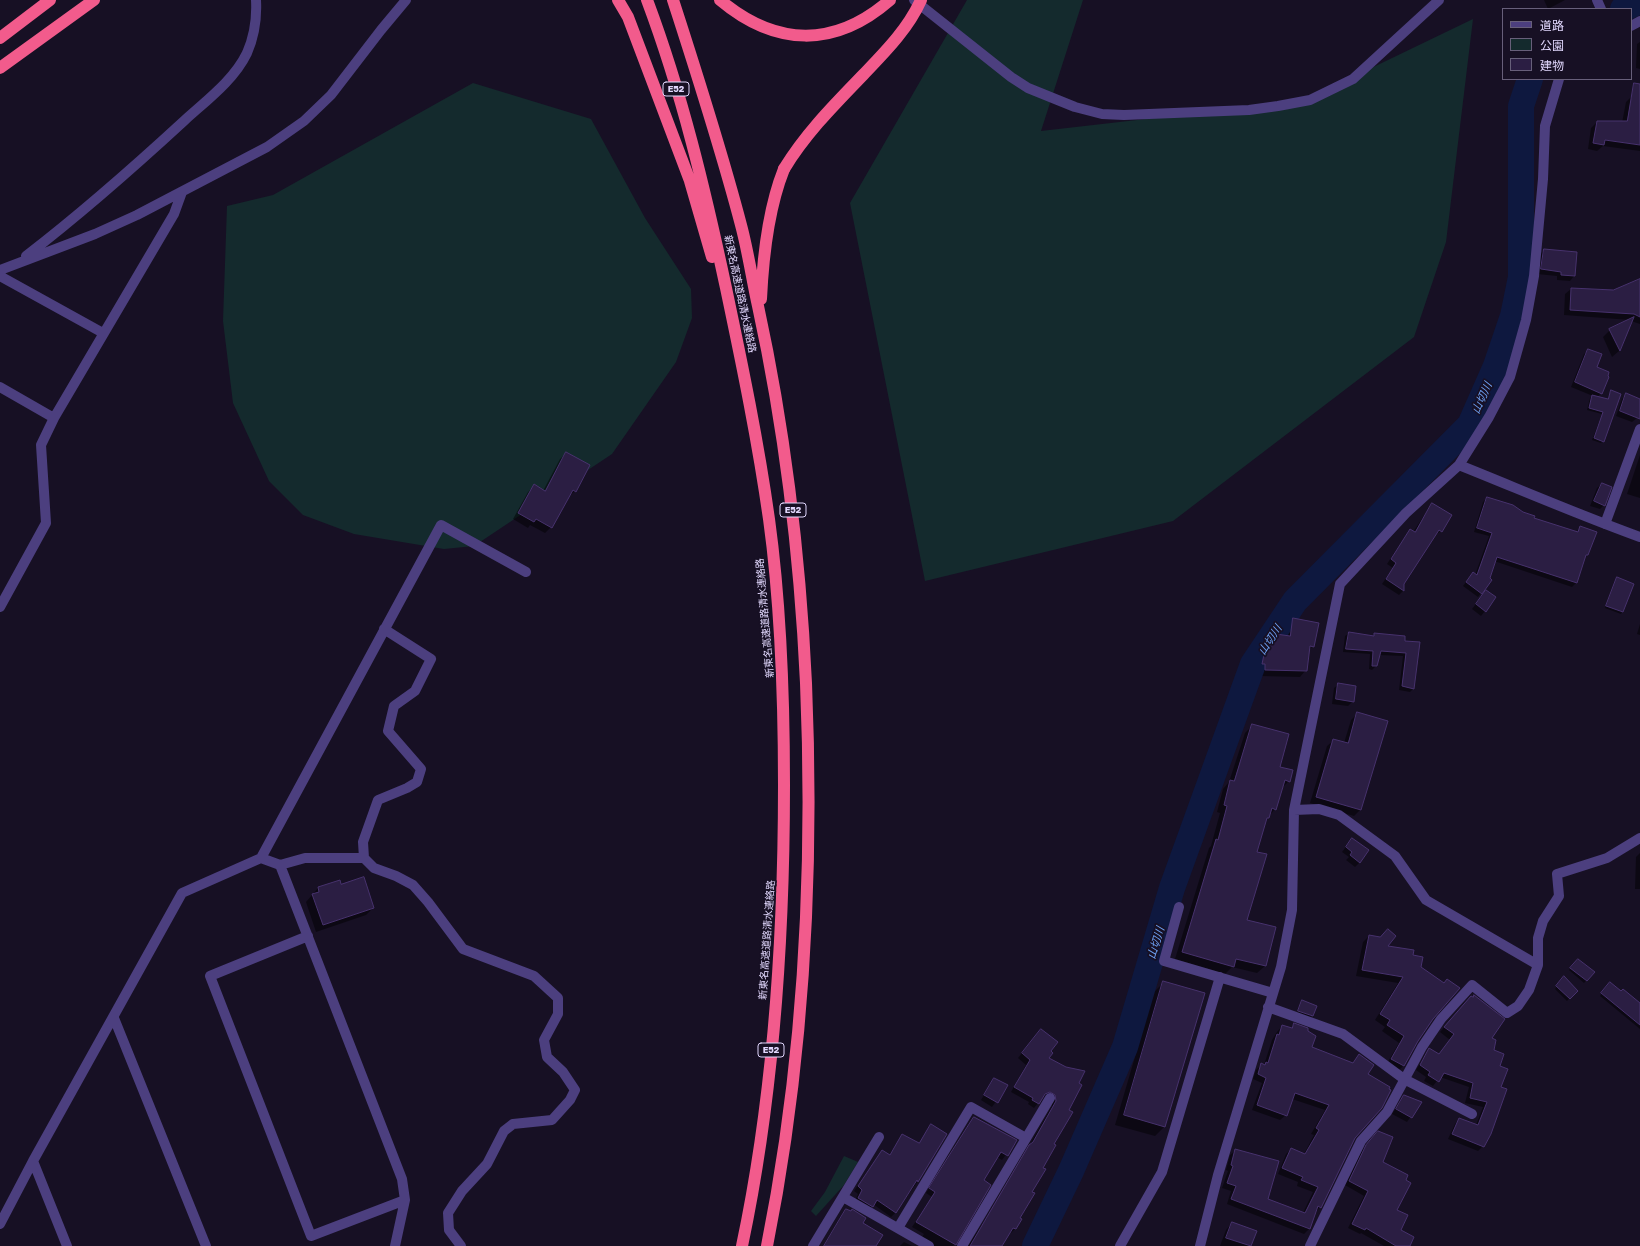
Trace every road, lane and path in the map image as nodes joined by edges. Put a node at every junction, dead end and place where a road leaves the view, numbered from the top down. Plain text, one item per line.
1 (50, 0) edge
2 (94, 0) edge
3 (102, 0) edge
4 (256, 0) edge
5 (406, 0) edge
6 (618, 0) edge
7 (646, 0) edge
8 (672, 0) edge
9 (720, 0) edge
10 (890, 0) edge
11 (914, 0) edge
12 (921, 0) edge
13 (1439, 0) edge
14 (77, 12) junction
15 (0, 38) edge
16 (0, 68) edge
17 (1559, 80) edge
18 (182, 192) junction
19 (17, 263) junction
20 (0, 270) edge
21 (0, 276) edge
22 (760, 316) junction
23 (104, 333) junction
24 (744, 370) junction
25 (0, 386) edge
26 (54, 418) junction
27 (1640, 430) edge
28 (1459, 466) junction
29 (1605, 524) junction
30 (1640, 536) edge
31 (526, 572) dead end
32 (0, 607) edge
33 (384, 629) junction
34 (1294, 810) junction
35 (1640, 838) edge
36 (261, 858) junction
37 (364, 858) junction
38 (280, 865) junction
39 (1179, 907) dead end
40 (308, 936) junction
41 (1538, 965) junction
42 (1220, 977) junction
43 (1273, 993) junction
44 (1268, 1007) junction
45 (114, 1018) junction
46 (1404, 1079) junction
47 (1050, 1098) dead end
48 (1472, 1114) dead end
49 (879, 1137) dead end
50 (1026, 1138) junction
51 (33, 1161) junction
52 (843, 1197) junction
53 (405, 1200) junction
54 (0, 1224) edge
55 (898, 1228) junction
56 (67, 1246) edge
57 (206, 1246) edge
58 (395, 1246) edge
59 (461, 1246) edge
60 (742, 1246) edge
61 (767, 1246) edge
62 (814, 1246) edge
63 (929, 1246) edge
64 (962, 1246) edge
65 (1120, 1246) edge
66 (1200, 1246) edge
67 (1310, 1246) edge

1 - 15 highway
2 - 14 highway
3 - 14 highway
4 - 19 street
5 - 18 street
6 - 24 highway
7 - 24 highway, 新東名高速道路清水連絡路 / E52
8 - 22 highway, 新東名高速道路清水連絡路 / E52
9 - 10 highway
11 - 13 street
12 - 22 highway, bridge
14 - 16 highway
17 - 28 street
18 - 19 street
18 - 23 street
19 - 20 street
21 - 23 street
22 - 61 highway, 新東名高速道路清水連絡路 / E52
23 - 26 street
24 - 60 highway, 新東名高速道路清水連絡路 / E52
25 - 26 street
26 - 32 street
27 - 29 street
28 - 29 street
28 - 34 street
29 - 30 street
31 - 33 street
33 - 36 street
33 - 37 street
34 - 41 street
34 - 43 street
35 - 41 street
36 - 38 street
36 - 45 street
37 - 38 street
37 - 59 street
38 - 40 street
39 - 42 street
40 - 53 street
40 - 53 street
41 - 46 street
42 - 43 street
42 - 65 street
43 - 44 street
44 - 46 street
44 - 66 street
45 - 51 street
45 - 57 street
46 - 48 street
46 - 67 street
47 - 50 street
49 - 52 street
50 - 55 street
50 - 64 street
51 - 54 street
51 - 56 street
52 - 55 street
52 - 62 street
53 - 58 street
55 - 63 street

